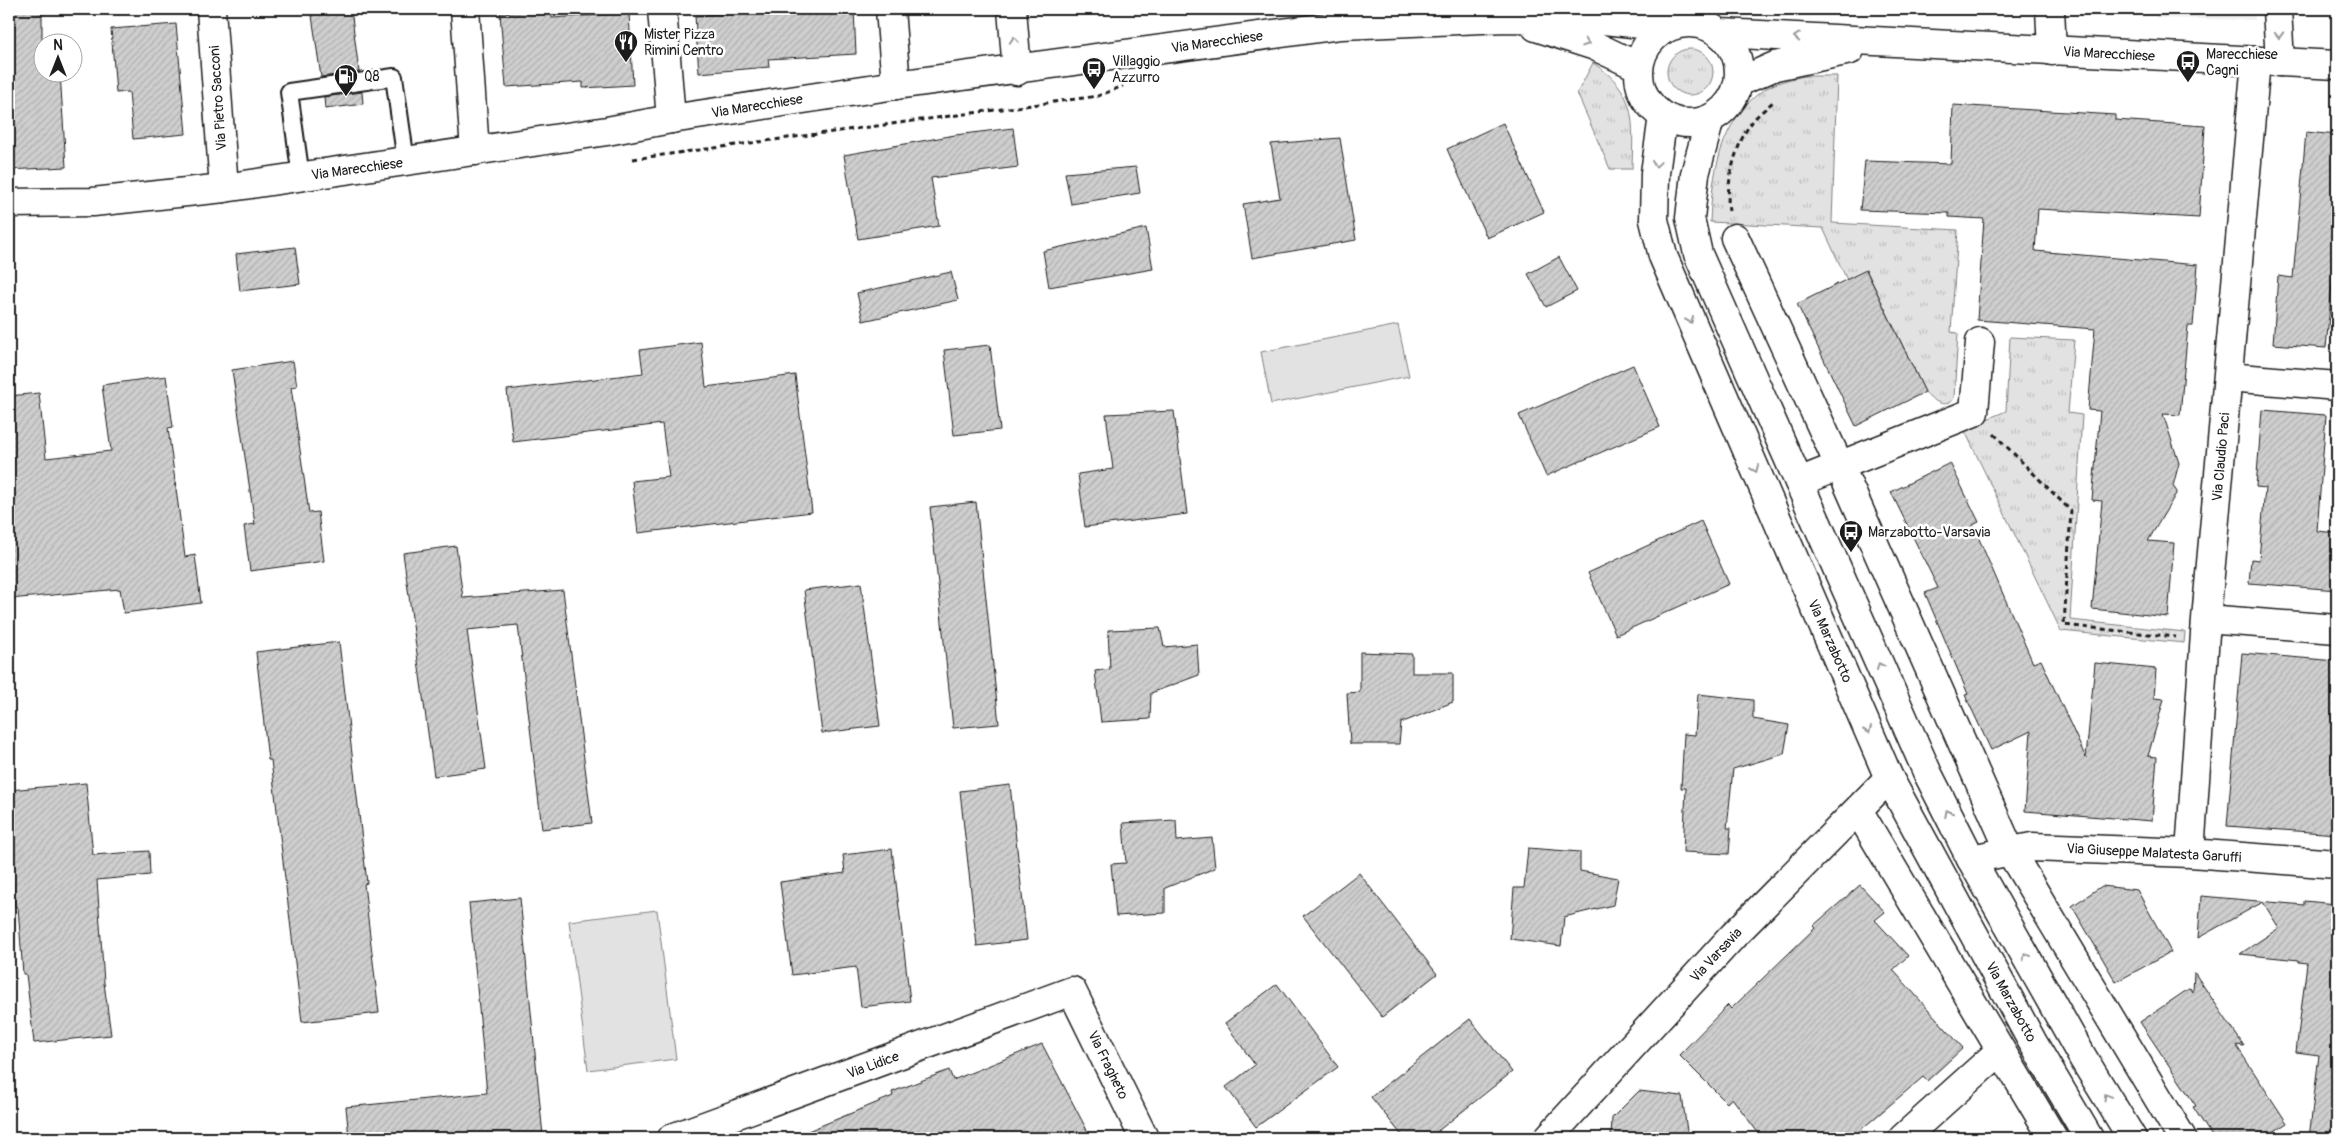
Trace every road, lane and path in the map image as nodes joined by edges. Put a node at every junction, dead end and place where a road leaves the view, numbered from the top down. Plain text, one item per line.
1 (211, 9) edge
2 (465, 9) edge
3 (662, 9) edge
4 (890, 9) edge
5 (1012, 9) edge
6 (2050, 9) edge
7 (2277, 9) edge
8 (1346, 16) edge
9 (1506, 18) junction
10 (1669, 27) junction
11 (1720, 34) junction
12 (1881, 43) junction
13 (2052, 51) junction
14 (2268, 61) junction
15 (2337, 65) edge
16 (1639, 67) junction
17 (1017, 70) junction
18 (1739, 82) junction
19 (1130, 84) dead end
20 (896, 86) junction
21 (1775, 100) dead end
22 (1663, 116) junction
23 (671, 119) junction
24 (1710, 119) junction
25 (475, 151) junction
26 (631, 159) dead end
27 (406, 162) junction
28 (301, 177) junction
29 (224, 188) junction
30 (9, 203) edge
31 (1735, 238) joint
32 (1980, 342) dead end
33 (2228, 377) junction
34 (2337, 386) edge
35 (1988, 428) dead end
36 (1839, 466) junction
37 (1799, 482) junction
38 (2337, 629) edge
39 (2205, 630) junction
40 (1889, 778) junction
41 (1858, 810) junction
42 (2010, 851) junction
43 (2190, 853) junction
44 (1972, 859) junction
45 (2337, 864) edge
46 (1072, 991) joint
47 (2000, 1050) junction
48 (672, 1138) edge
49 (1144, 1138) edge
50 (1548, 1138) edge
51 (1904, 1138) edge
52 (2054, 1138) edge
53 (2089, 1138) edge
54 (2132, 1138) edge
55 (2182, 1138) edge

1 - 29 street, Via Pietro Sacconi
2 - 25 street
3 - 23 street
4 - 20 street
17 -> 5 street
6 - 13 street
7 -> 14 street, Via Claudio Paci
8 - 9 street, Via Marecchiese
8 - 17 street, Via Marecchiese
9 - 10 street, Via Marecchiese
9 -> 16 street, Via Marecchiese
10 - 11 street
10 - 16 street
12 -> 11 street, Via Marecchiese
11 - 18 street
12 - 13 street, Via Marecchiese
12 - 18 street, Via Marecchiese
13 - 14 street, Via Marecchiese
14 - 15 street, Via Marecchiese
14 - 33 street, Via Claudio Paci
16 - 22 street
17 - 20 street, Via Marecchiese
18 - 24 street
19 - 26 path
20 - 23 street, Via Marecchiese
21 - 31 path
22 - 24 street
22 -> 40 street, Via Marzabotto
23 - 25 street, Via Marecchiese
24 - 37 street
25 - 27 street, Via Marecchiese
27 - 28 street, Via Marecchiese
27 - 28 lane
28 - 29 street, Via Marecchiese
29 - 30 street, Via Marecchiese
31 - 36 street
32 - 36 street
33 - 34 street
33 - 39 street, Via Claudio Paci
35 - 39 path
36 - 37 street
36 - 42 street
44 -> 37 street
38 - 39 street
39 - 43 street, Via Claudio Paci
40 - 41 street, Via Varsavia
40 - 53 street, Via Marzabotto
41 - 47 street
41 - 50 street, Via Varsavia
42 - 43 street, Via Giuseppe Malatesta Garuffi
42 - 44 street, Via Giuseppe Malatesta Garuffi
42 - 55 street
43 - 45 street, Via Giuseppe Malatesta Garuffi
54 -> 44 street
46 - 48 street, Via Lidice
46 - 49 street, Via Fragheto
47 - 51 street
47 - 52 street

